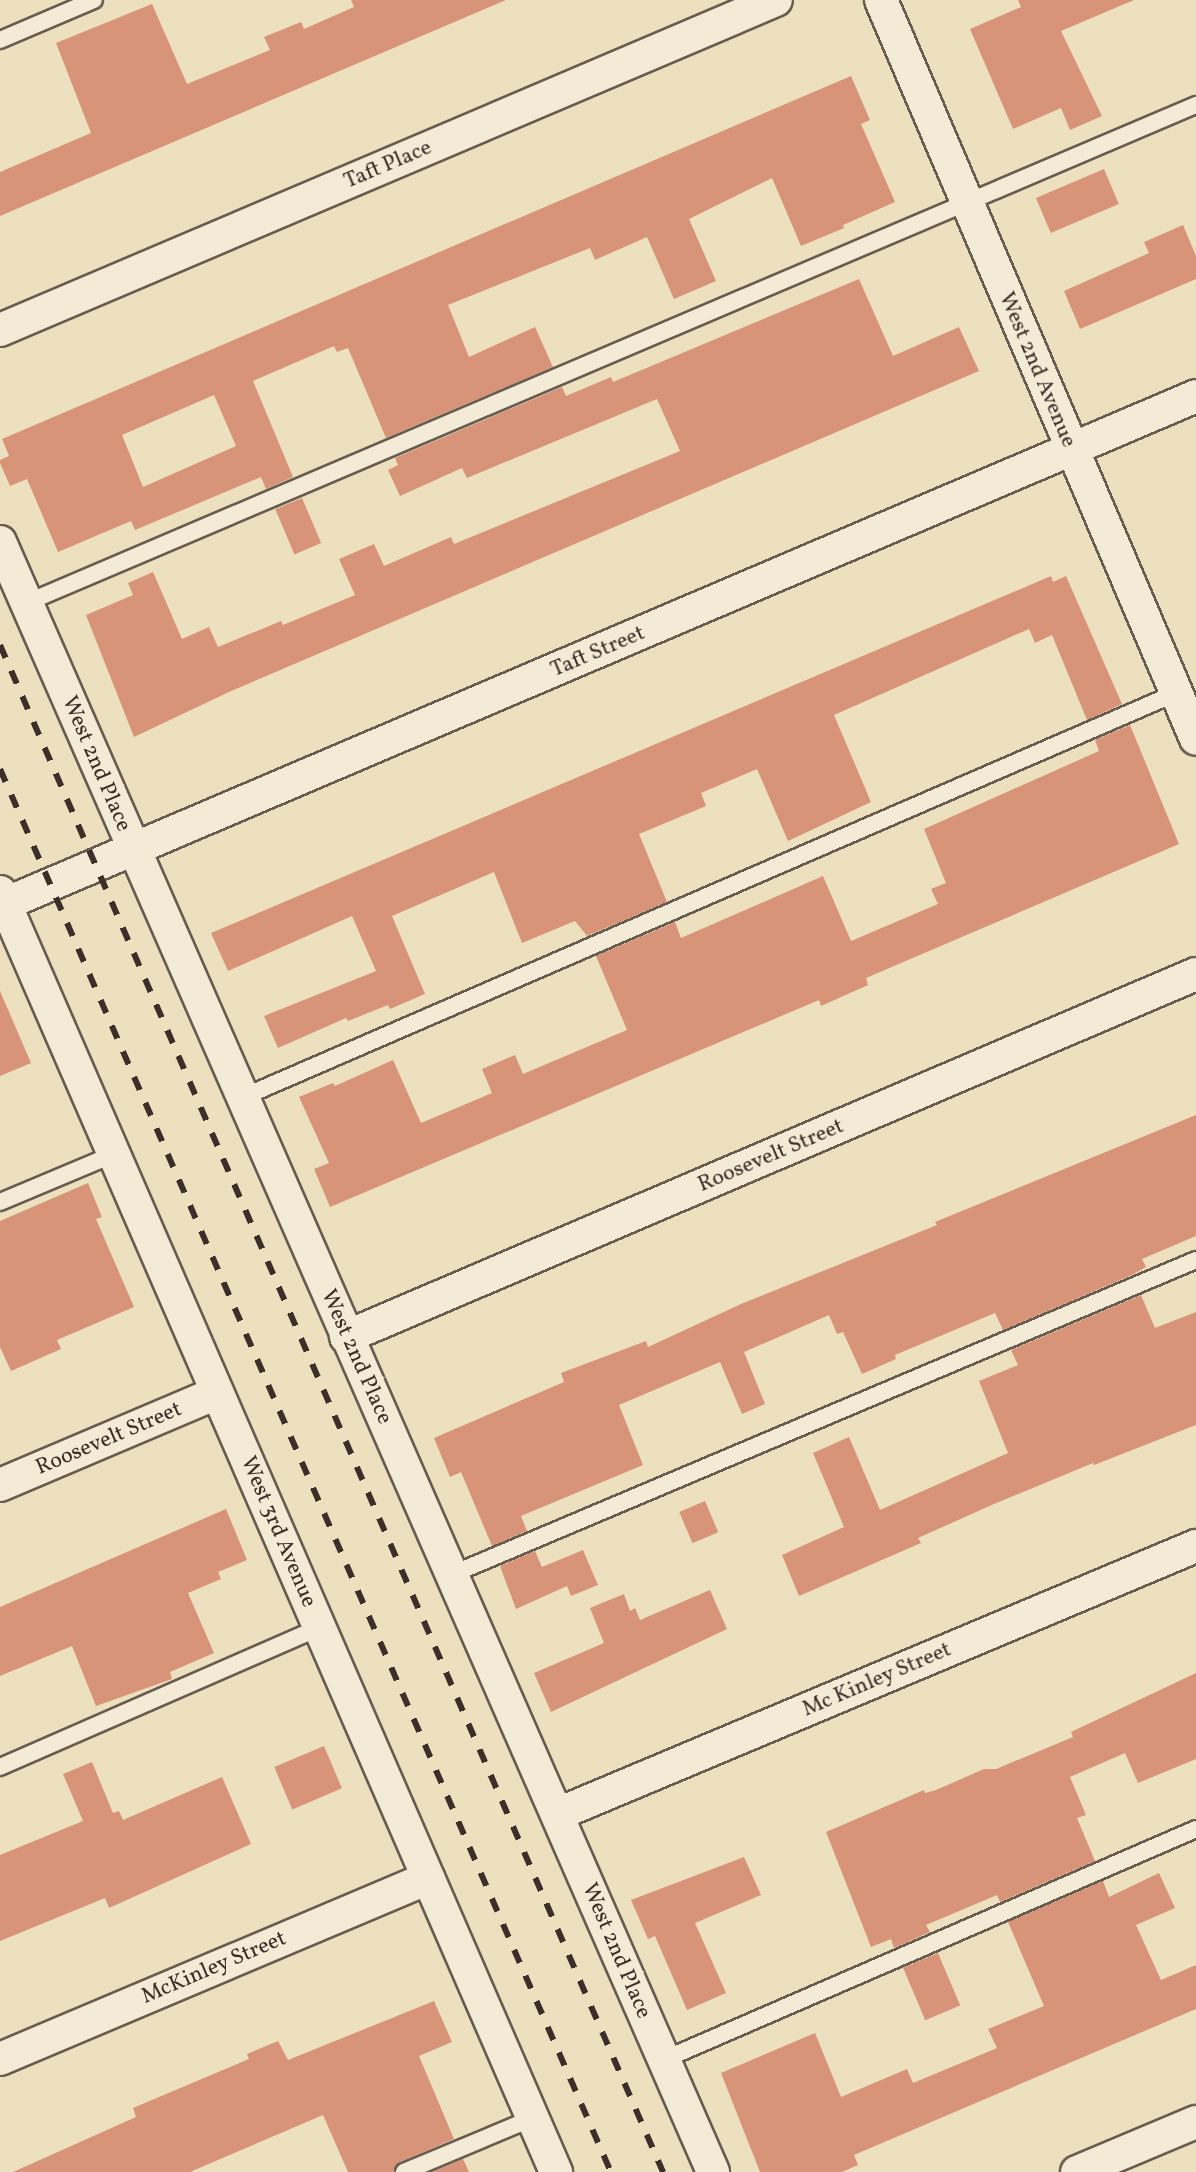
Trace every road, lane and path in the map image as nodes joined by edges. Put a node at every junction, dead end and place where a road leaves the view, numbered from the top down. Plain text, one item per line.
1 (94, 0) edge
2 (776, 0) edge
3 (881, 0) edge
4 (0, 40) edge
5 (1196, 105) edge
6 (967, 202) junction
7 (0, 330) edge
8 (1196, 396) edge
9 (1071, 451) junction
10 (0, 542) edge
11 (26, 603) junction
12 (1176, 693) junction
13 (1196, 739) edge
14 (133, 850) junction
15 (2, 901) edge
16 (1196, 974) edge
17 (241, 1098) junction
18 (114, 1154) junction
19 (0, 1202) edge
20 (1196, 1260) edge
21 (346, 1337) junction
22 (217, 1393) junction
23 (0, 1485) edge
24 (1196, 1546) edge
25 (453, 1574) junction
26 (320, 1627) junction
27 (0, 1767) edge
28 (558, 1814) junction
29 (1196, 1829) edge
30 (428, 1878) junction
31 (0, 2059) edge
32 (663, 2060) junction
33 (533, 2118) junction
34 (1196, 2122) edge
35 (404, 2172) edge
36 (556, 2172) edge
37 (713, 2172) edge
38 (1077, 2172) edge

1 - 4 lane
2 - 7 street, Taft Place
3 - 6 street, West 2nd Avenue
5 - 6 lane
6 - 9 street, West 2nd Avenue
6 - 11 lane
8 - 9 street, Taft Street
9 - 12 street, West 2nd Avenue
9 - 14 street, Taft Street
10 - 11 street, West 2nd Place
11 - 14 street, West 2nd Place
12 - 13 street, West 2nd Avenue
12 - 17 lane
14 - 15 street, Taft Street
14 - 17 street, West 2nd Place
15 - 18 street, West 3rd Avenue
16 - 21 street, Roosevelt Street
17 - 21 street, West 2nd Place
18 - 19 lane
18 - 22 street, West 3rd Avenue
20 - 25 lane
21 - 25 street, West 2nd Place
22 - 23 street, Roosevelt Street
22 - 26 street, West 3rd Avenue
24 - 28 street, Mc Kinley Street
25 - 28 street, West 2nd Place
26 - 27 lane
26 - 30 street, West 3rd Avenue
28 - 32 street, West 2nd Place
29 - 32 lane
30 - 31 street, McKinley Street
30 - 33 street, West 3rd Avenue
32 - 37 street, West 2nd Place
33 - 35 lane
33 - 36 street, West 3rd Avenue
34 - 38 street

